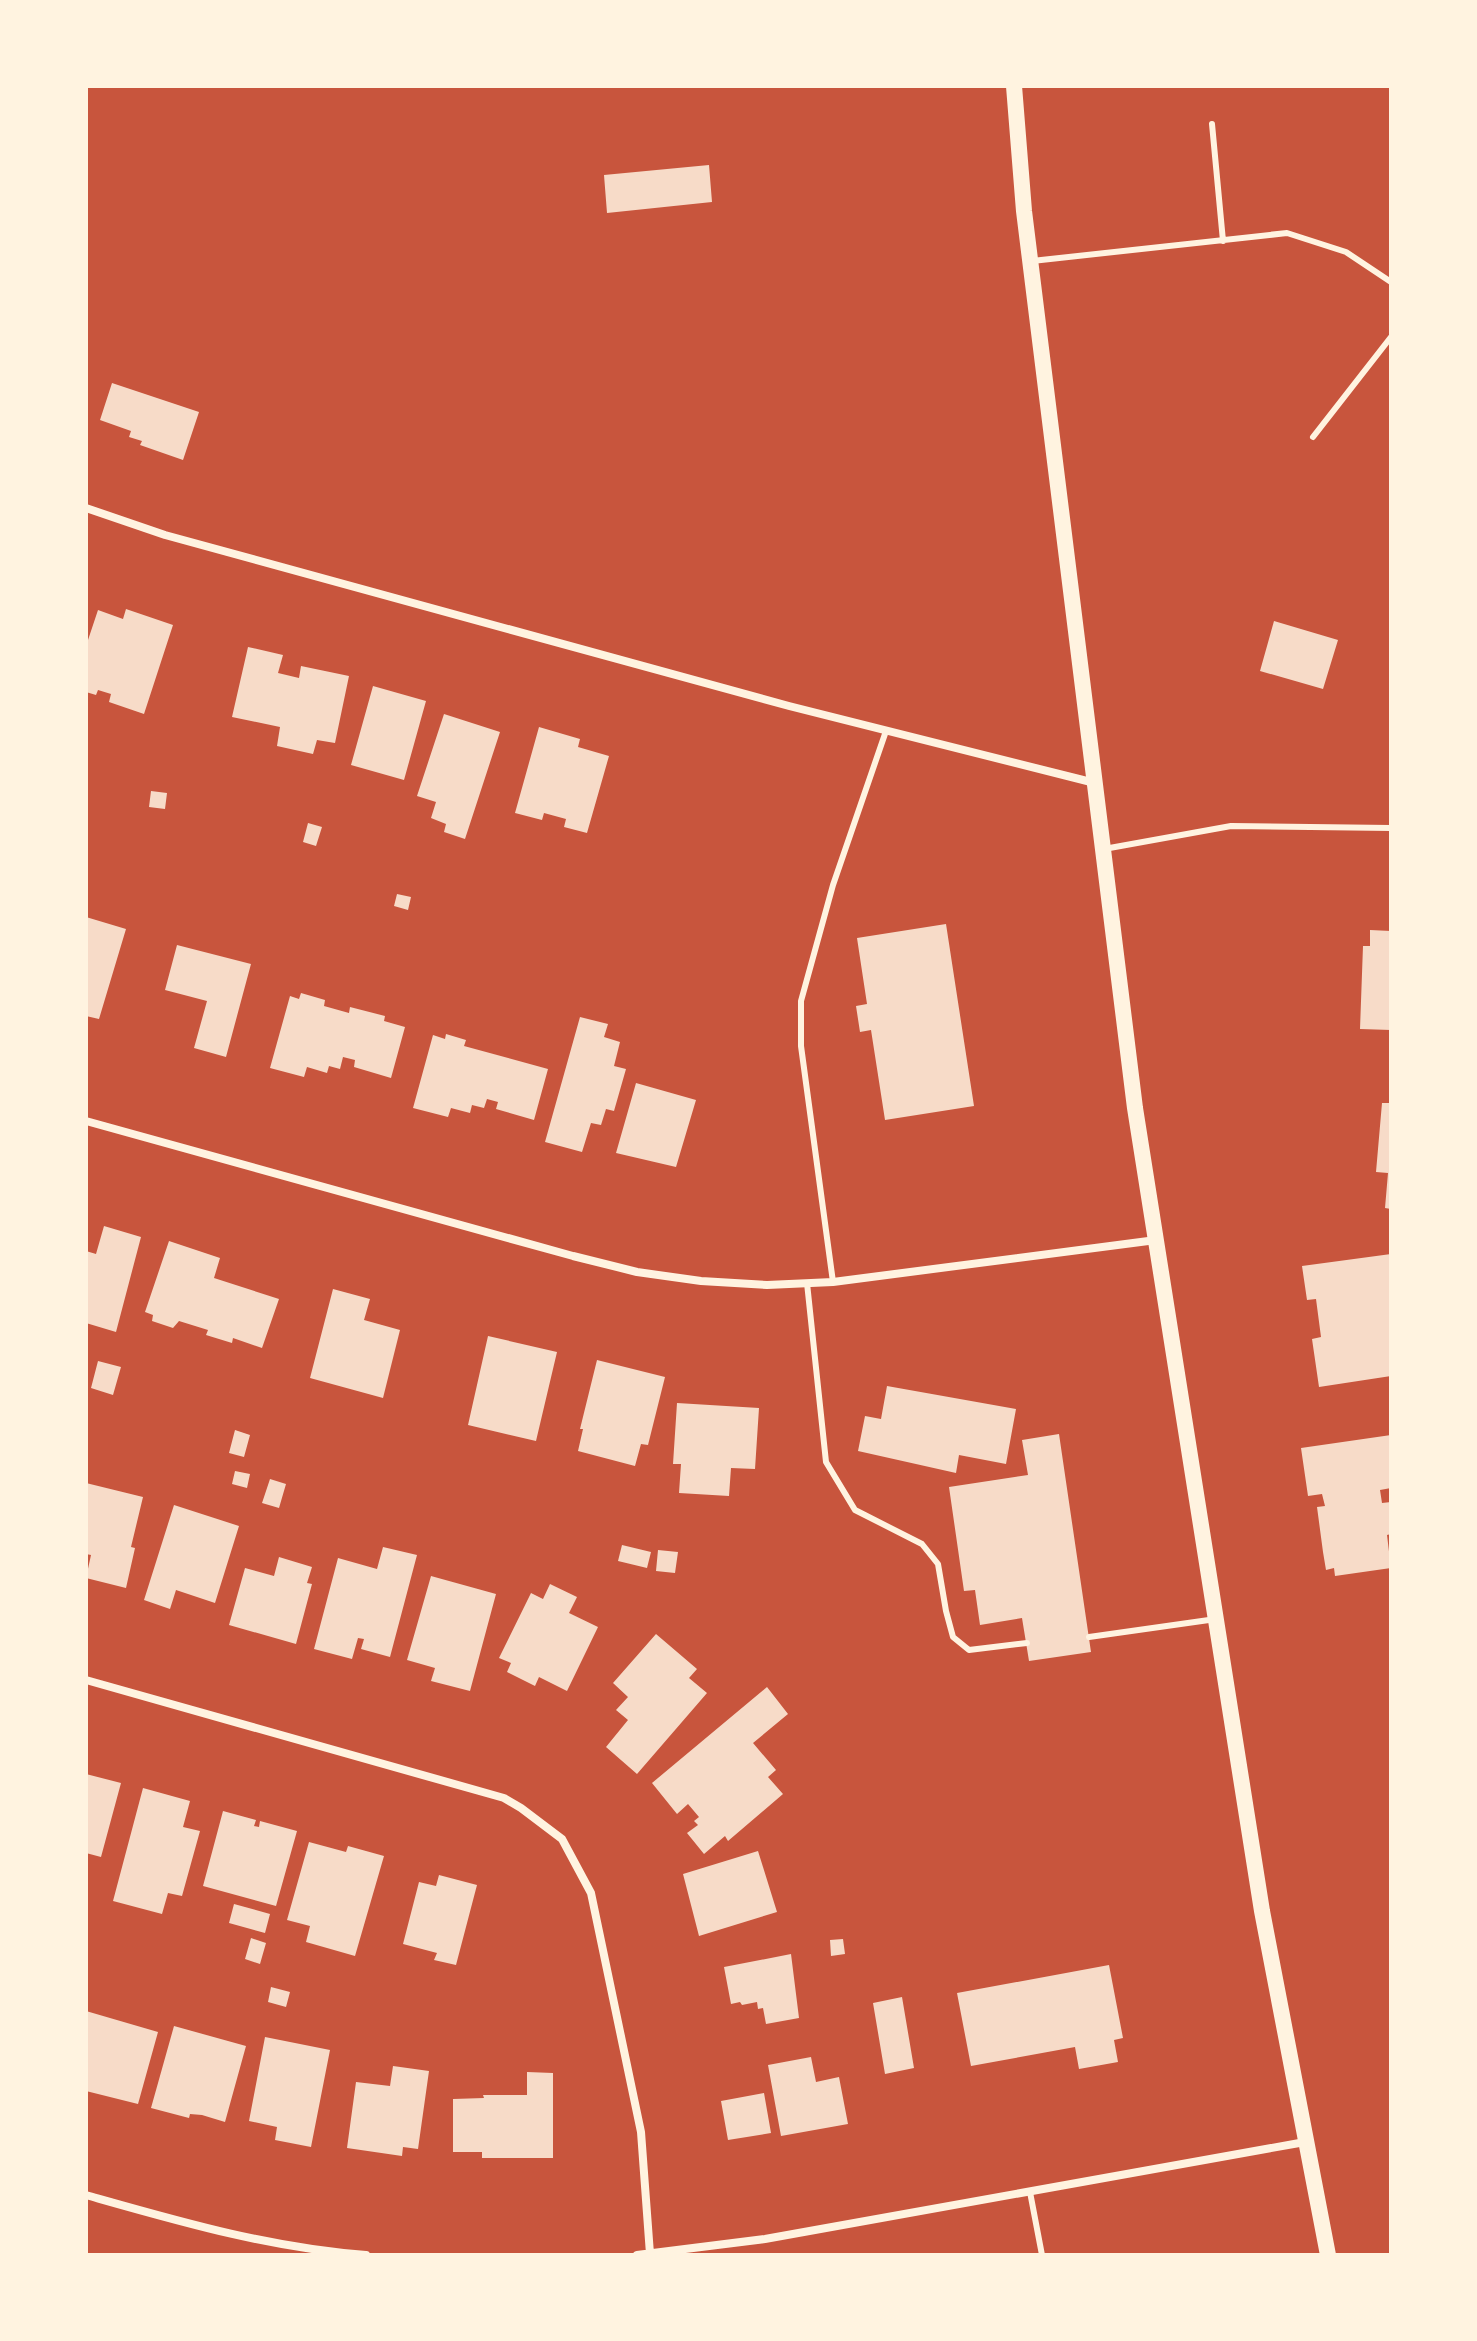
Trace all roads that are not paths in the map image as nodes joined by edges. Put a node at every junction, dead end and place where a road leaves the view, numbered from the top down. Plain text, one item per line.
1 (1014, 86) edge
2 (1212, 124) dead end
3 (1223, 241) junction
4 (1030, 261) junction
5 (1391, 282) edge
6 (1391, 337) edge
7 (1313, 437) dead end
8 (86, 508) edge
9 (886, 731) junction
10 (1096, 784) junction
11 (1391, 828) edge
12 (1104, 849) junction
13 (86, 1121) edge
14 (1156, 1240) junction
15 (833, 1282) junction
16 (807, 1283) junction
17 (1216, 1619) junction
18 (1089, 1637) dead end
19 (1027, 1643) dead end
20 (86, 1680) edge
21 (1305, 2142) junction
22 (1030, 2192) junction
23 (86, 2195) edge
24 (650, 2254) edge
25 (366, 2255) edge
26 (637, 2255) edge
27 (1042, 2255) edge
28 (1328, 2255) edge

1 - 4 main road
2 - 3 lane
3 - 4 lane
3 - 5 lane
4 - 10 main road
6 - 7 lane
8 - 9 street
9 - 10 street
9 - 15 lane
10 - 12 main road
11 - 12 lane
12 - 14 main road
13 - 16 street
14 - 15 street
14 - 17 main road
15 - 16 street
16 - 19 lane
17 - 18 lane
17 - 21 main road
20 - 24 street
21 - 22 street
21 - 28 main road
22 - 24 street
22 - 27 lane
23 - 25 street
24 - 26 street

